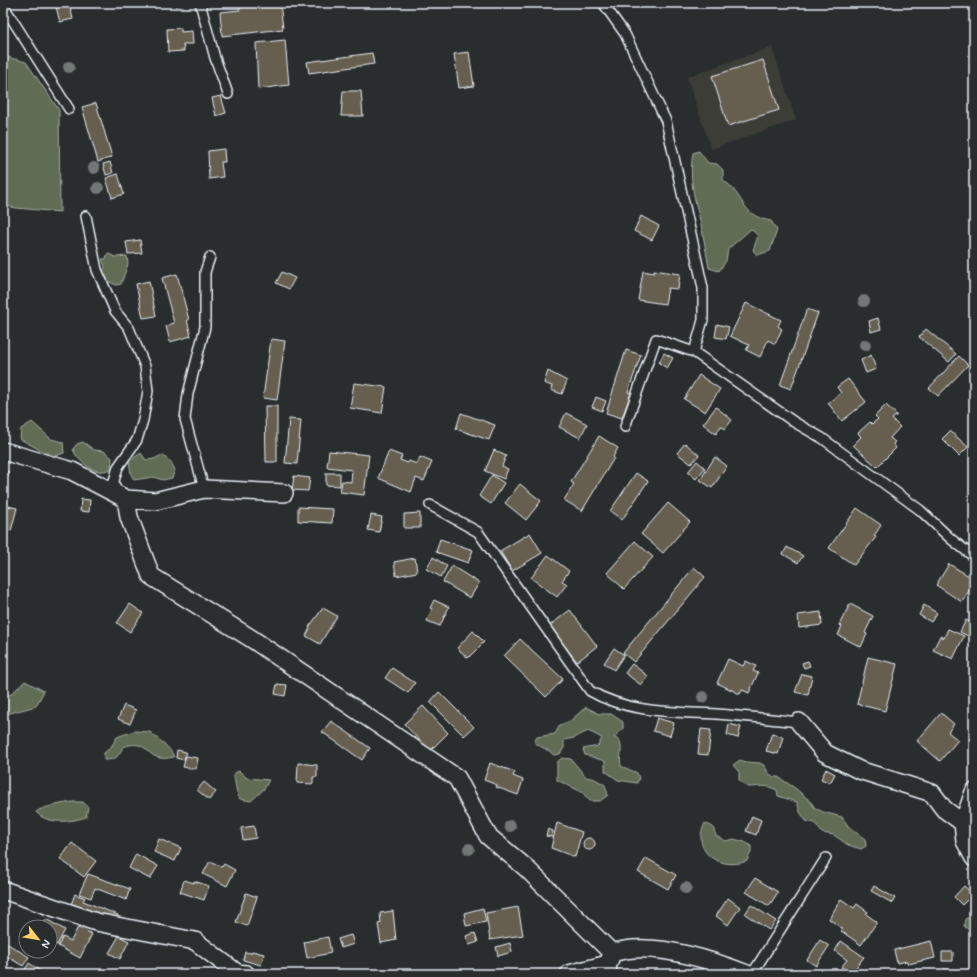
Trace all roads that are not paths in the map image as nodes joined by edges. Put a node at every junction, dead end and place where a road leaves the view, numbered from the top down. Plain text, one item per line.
1 (200, 3) edge
2 (603, 3) edge
3 (3, 5) edge
4 (228, 94) dead end
5 (69, 109) dead end
6 (86, 216) dead end
7 (210, 257) dead end
8 (694, 352) junction
9 (625, 427) dead end
10 (3, 451) edge
11 (204, 489) junction
12 (284, 493) dead end
13 (121, 496) junction
14 (430, 505) dead end
15 (974, 557) edge
16 (799, 722) joint
17 (974, 792) edge
18 (963, 823) junction
19 (826, 858) dead end
20 (974, 858) edge
21 (3, 890) edge
22 (609, 964) edge
23 (246, 974) edge
24 (569, 974) edge
25 (747, 974) edge
26 (752, 974) edge

1 - 4 lane
2 - 8 lane
3 - 5 lane
6 - 13 lane
7 - 11 lane
8 - 9 lane
8 - 15 lane
10 - 13 street
11 - 12 street
11 - 13 street
13 - 22 street
14 - 16 lane
16 - 18 street
17 - 18 street
18 - 20 street
19 - 26 lane
21 - 23 street
22 - 24 street
22 - 25 street

